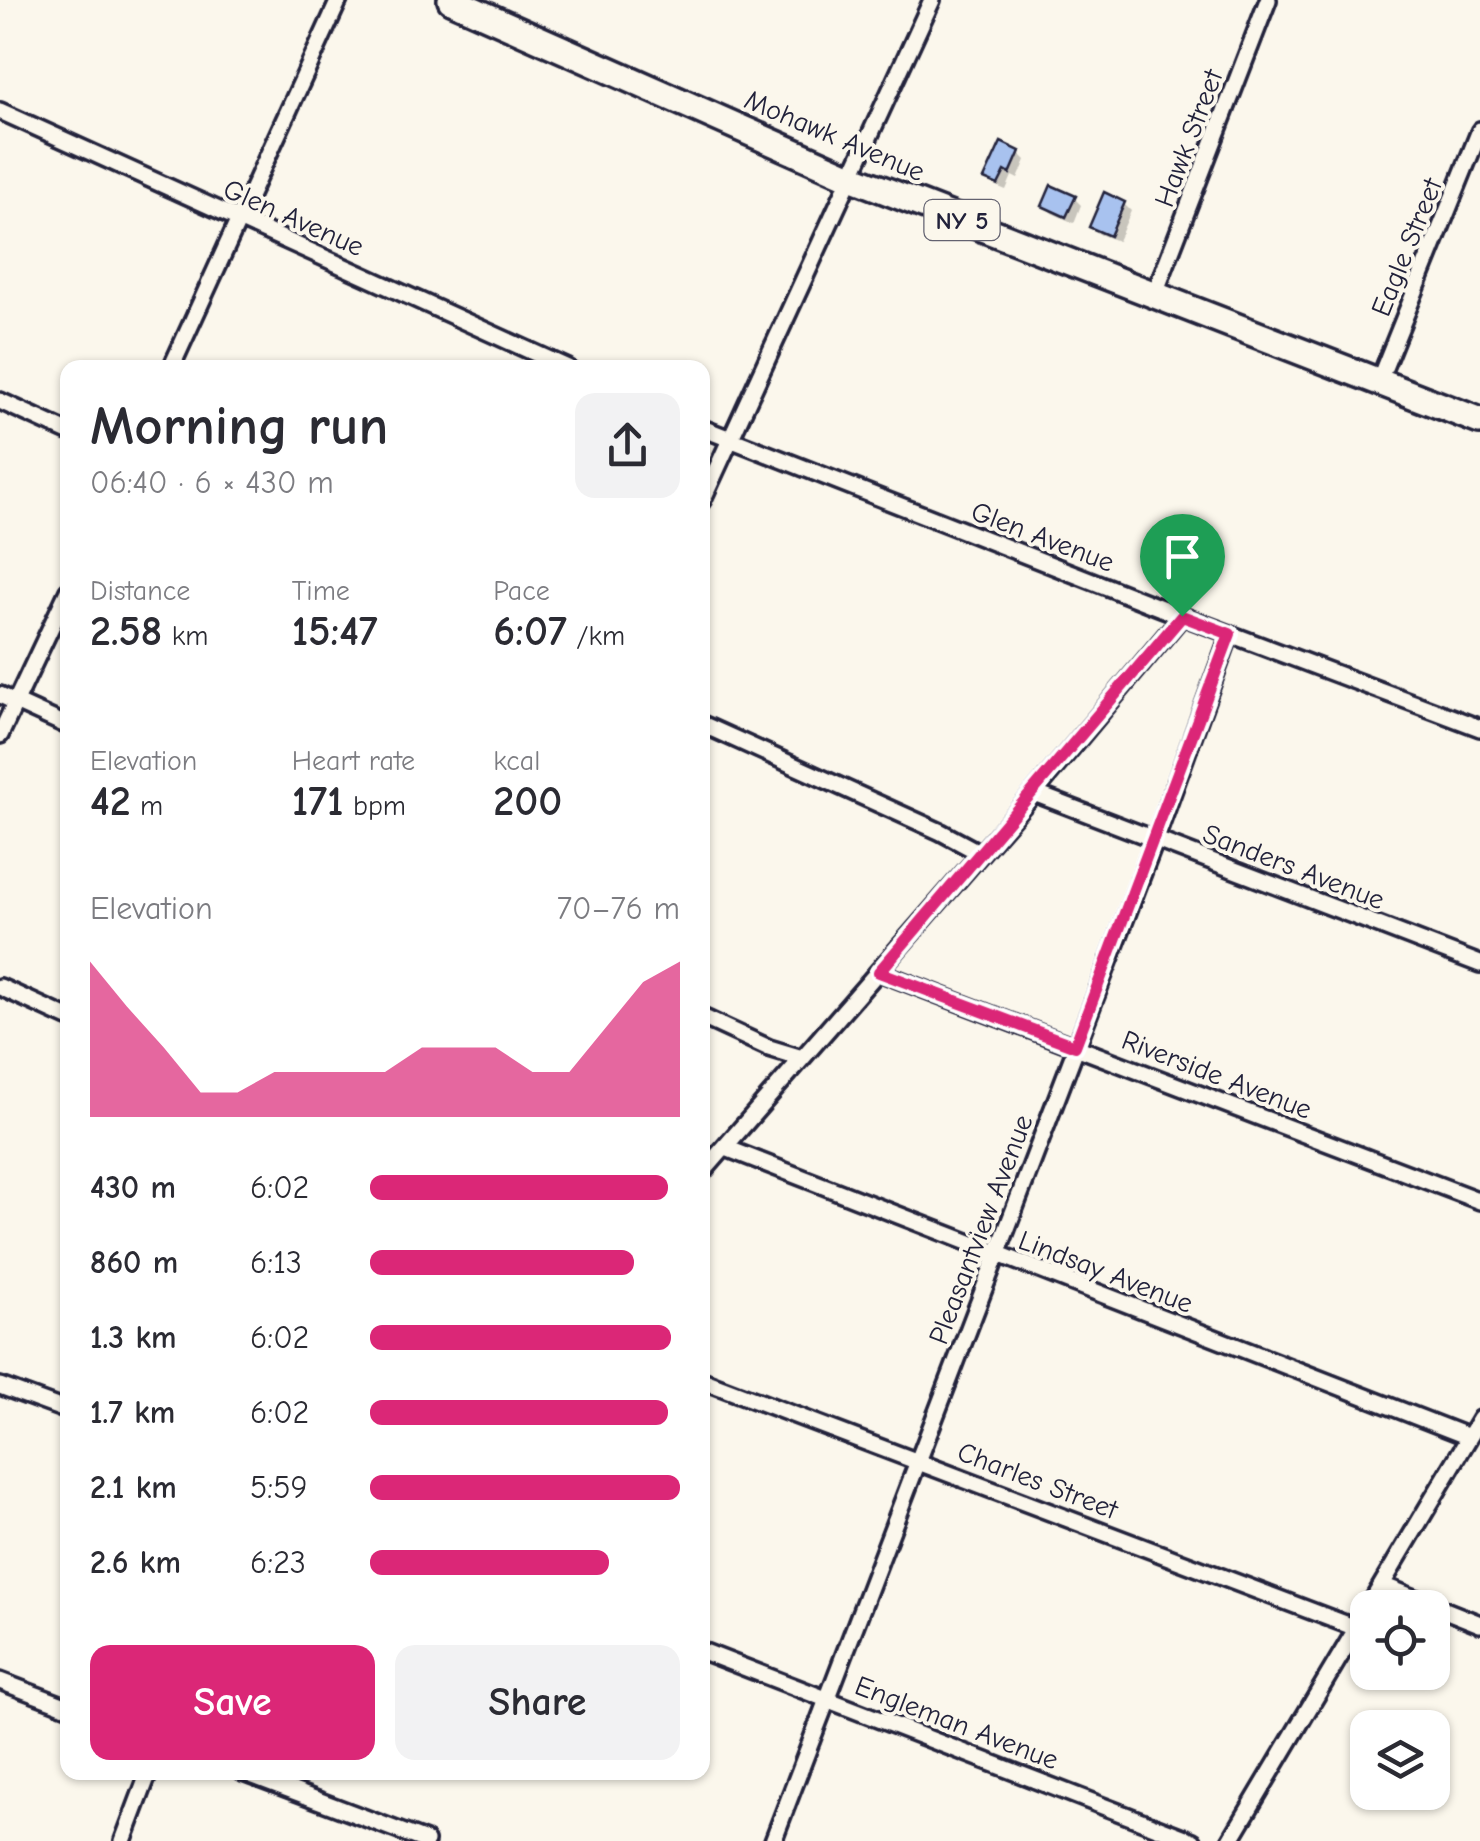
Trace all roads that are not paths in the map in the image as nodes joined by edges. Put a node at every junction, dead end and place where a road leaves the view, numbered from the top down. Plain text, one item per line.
1 (339, 0) edge
2 (451, 0) edge
3 (932, 0) edge
4 (1268, 0) edge
5 (0, 111) edge
6 (1480, 130) edge
7 (852, 178) junction
8 (237, 219) junction
9 (1155, 293) junction
10 (175, 360) edge
11 (550, 360) edge
12 (1378, 383) junction
13 (0, 401) edge
14 (1480, 421) edge
15 (60, 428) edge
16 (710, 431) edge
17 (730, 440) junction
18 (710, 484) edge
19 (60, 605) edge
20 (1182, 616) junction
21 (1230, 634) junction
22 (8, 698) edge
23 (60, 722) edge
24 (710, 728) edge
25 (1480, 728) edge
26 (0, 735) edge
27 (1034, 793) junction
28 (1155, 841) junction
29 (980, 853) junction
30 (1480, 964) edge
31 (879, 972) junction
32 (0, 987) edge
33 (60, 1014) edge
34 (710, 1021) edge
35 (1075, 1046) junction
36 (802, 1058) junction
37 (726, 1148) junction
38 (710, 1165) edge
39 (1480, 1202) edge
40 (998, 1256) junction
41 (710, 1383) edge
42 (0, 1386) edge
43 (60, 1408) edge
44 (1480, 1420) edge
45 (1469, 1437) junction
46 (919, 1462) junction
47 (1382, 1585) junction
48 (1379, 1590) edge
49 (1480, 1624) edge
50 (1350, 1626) edge
51 (1350, 1638) edge
52 (710, 1654) edge
53 (0, 1681) edge
54 (827, 1698) junction
55 (60, 1703) edge
56 (147, 1780) edge
57 (264, 1780) edge
58 (123, 1841) edge
59 (426, 1841) edge
60 (773, 1841) edge
61 (1193, 1841) edge
62 (1230, 1841) edge

1 - 8 street
2 - 7 main road, Mohawk Avenue / NY 5
3 - 7 street
4 - 9 street, Hawk Street
5 - 8 street, Glen Avenue
6 - 12 street, Eagle Street
7 - 9 main road, Mohawk Avenue / NY 5
7 - 17 street
8 - 10 street
8 - 11 street, Glen Avenue
9 - 12 main road, Mohawk Avenue / NY 5
12 - 14 main road, Mohawk Avenue / NY 5
13 - 15 street
16 - 17 street, Glen Avenue
17 - 18 street
17 - 20 street, Glen Avenue
19 - 22 street
20 - 21 street, Glen Avenue
20 - 27 street
21 - 25 street, Glen Avenue
21 - 28 street, Pleasantview Avenue
22 - 23 street
22 - 26 street
24 - 29 street
27 - 28 street, Sanders Avenue
27 - 29 street
28 - 30 street, Sanders Avenue
28 - 35 street, Pleasantview Avenue
29 - 31 street
31 - 35 street, Riverside Avenue
31 - 36 street
32 - 33 street
34 - 36 street
35 - 39 street, Riverside Avenue
35 - 40 street, Pleasantview Avenue
36 - 37 street
37 - 38 street
37 - 40 street, Lindsay Avenue
40 - 45 street, Lindsay Avenue
40 - 46 street, Pleasantview Avenue
41 - 46 street, Charles Street
42 - 43 street
44 - 45 street
45 - 47 street
46 - 50 street, Charles Street
46 - 54 street, Pleasantview Avenue
47 - 48 street
47 - 49 street
51 - 62 street
52 - 54 street, Engleman Avenue
53 - 55 street
54 - 60 street, Pleasantview Avenue
54 - 61 street, Engleman Avenue
56 - 58 street
57 - 59 street

